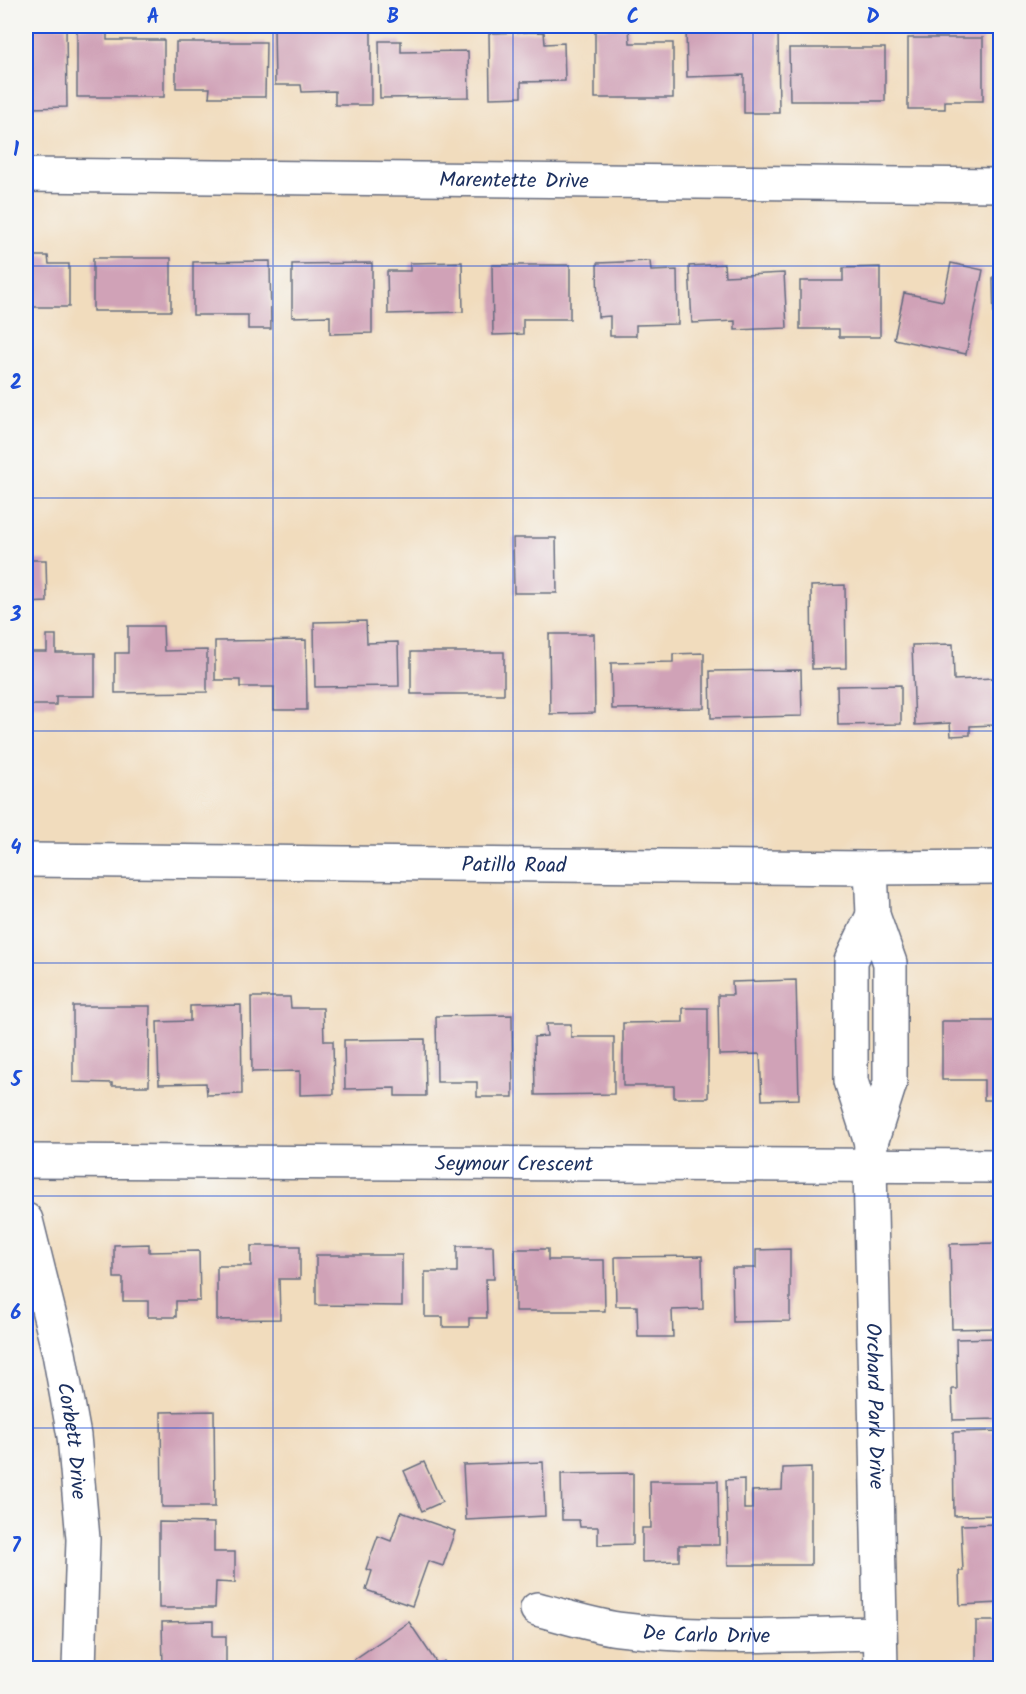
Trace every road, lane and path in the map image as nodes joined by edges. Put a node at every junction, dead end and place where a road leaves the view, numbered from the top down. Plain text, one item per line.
1 (26, 175) edge
2 (1000, 185) edge
3 (26, 860) edge
4 (1000, 867) edge
5 (871, 868) junction
6 (871, 1155) junction
7 (26, 1161) edge
8 (1000, 1166) edge
9 (26, 1220) edge
10 (537, 1609) dead end
11 (880, 1633) junction
12 (79, 1668) edge
13 (881, 1668) edge

1 - 2 street, Marentette Drive
3 - 5 street, Patillo Road
4 - 5 street, Patillo Road
5 - 6 street, Orchard Park Drive
6 - 7 street, Seymour Crescent
6 - 8 street, Seymour Crescent
6 - 11 street, Orchard Park Drive
9 - 12 street, Corbett Drive
10 - 11 street, De Carlo Drive
11 - 13 street, Orchard Park Drive

